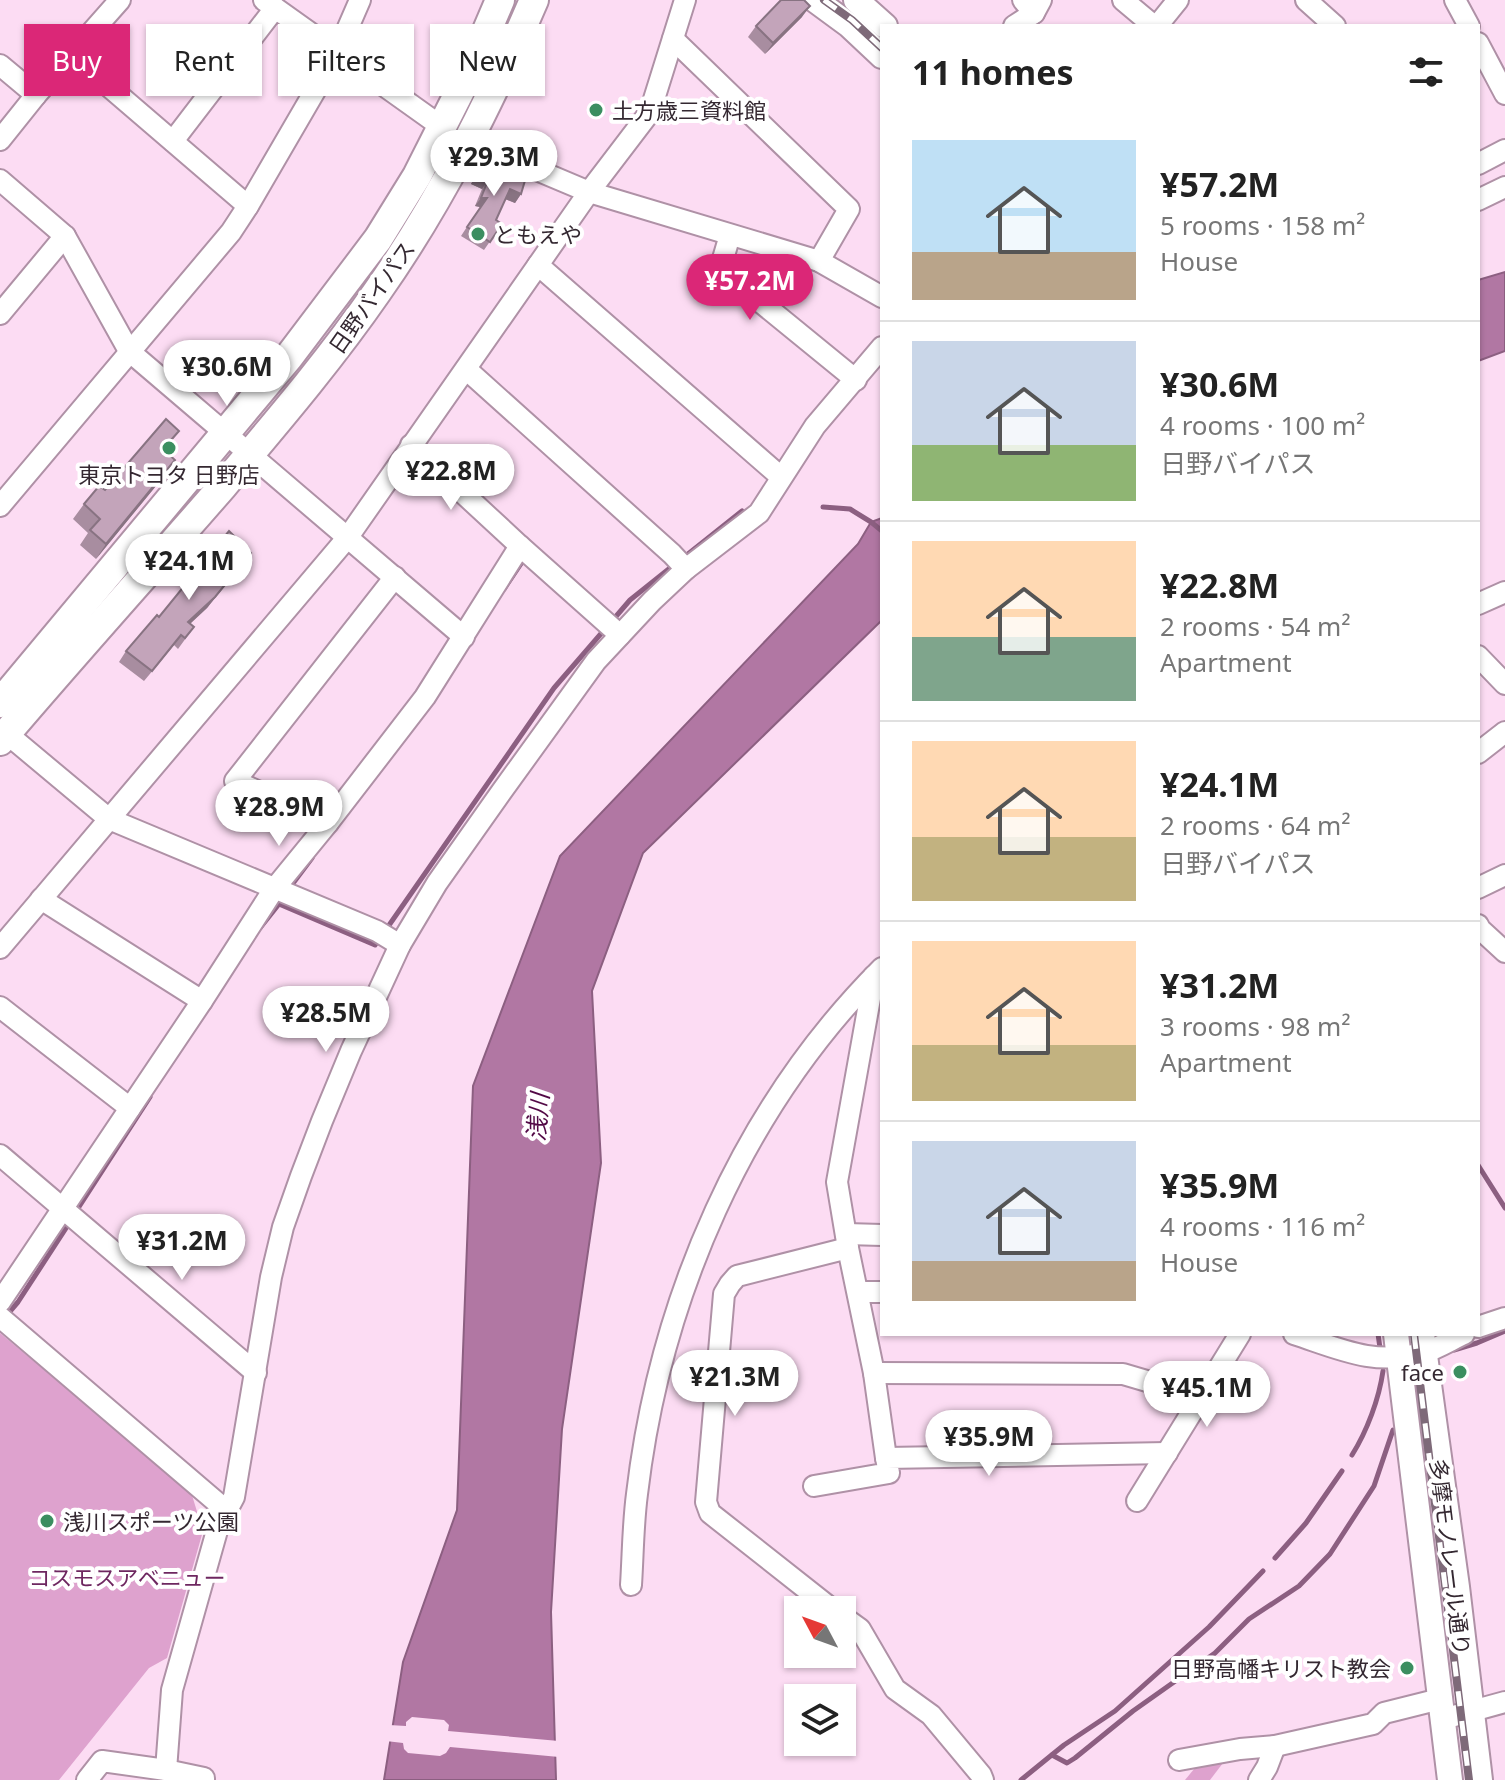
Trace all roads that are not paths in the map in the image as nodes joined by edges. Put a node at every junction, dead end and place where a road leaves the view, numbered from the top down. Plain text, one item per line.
1 (120, 0) edge
2 (360, 0) edge
3 (500, 0) edge
4 (534, 0) edge
5 (685, 0) edge
6 (815, 0) edge
7 (856, 0) edge
8 (1123, 0) edge
9 (1178, 0) edge
10 (1306, 0) edge
11 (1455, 0) edge
12 (270, 4) edge
13 (1033, 4) edge
14 (98, 24) edge
15 (297, 24) edge
16 (350, 24) edge
17 (883, 24) edge
18 (1016, 24) edge
19 (1153, 24) edge
20 (1158, 24) edge
21 (1333, 24) edge
22 (1465, 24) edge
23 (673, 39) junction
24 (1480, 47) edge
25 (880, 54) edge
26 (0, 65) edge
27 (24, 85) edge
28 (1505, 94) edge
29 (35, 96) edge
30 (120, 96) edge
31 (312, 96) edge
32 (398, 96) edge
33 (442, 127) junction
34 (0, 140) edge
35 (173, 141) junction
36 (468, 141) junction
37 (1505, 150) edge
38 (1480, 163) edge
39 (0, 180) edge
40 (1505, 187) edge
41 (589, 192) junction
42 (1480, 199) edge
43 (248, 206) junction
44 (730, 235) junction
45 (65, 236) junction
46 (819, 261) junction
47 (538, 265) junction
48 (880, 296) edge
49 (0, 314) edge
50 (880, 350) edge
51 (129, 351) junction
52 (466, 369) junction
53 (856, 380) junction
54 (224, 435) junction
55 (411, 445) junction
56 (250, 455) junction
57 (781, 477) junction
58 (0, 506) edge
59 (348, 537) junction
60 (520, 546) junction
61 (680, 563) junction
62 (395, 577) junction
63 (1505, 592) edge
64 (1480, 603) edge
65 (613, 628) junction
66 (464, 637) junction
67 (1480, 658) edge
68 (1505, 684) edge
69 (0, 703) edge
70 (1505, 732) edge
71 (3, 737) edge
72 (1480, 751) edge
73 (109, 819) junction
74 (328, 823) junction
75 (1505, 875) edge
76 (1480, 887) edge
77 (274, 889) junction
78 (41, 899) junction
79 (1480, 929) edge
80 (389, 938) junction
81 (0, 948) edge
82 (1505, 952) edge
83 (877, 984) edge
84 (202, 1001) junction
85 (0, 1007) edge
86 (130, 1108) junction
87 (0, 1155) edge
88 (63, 1208) junction
89 (880, 1235) edge
90 (847, 1241) junction
91 (858, 1292) junction
92 (880, 1292) edge
93 (0, 1302) edge
94 (1505, 1318) edge
95 (5, 1321) edge
96 (1480, 1326) edge
97 (1239, 1336) edge
98 (1300, 1336) edge
99 (1455, 1336) edge
100 (1423, 1343) edge
101 (1397, 1345) edge
102 (256, 1373) junction
103 (874, 1373) junction
104 (1201, 1397) junction
105 (1167, 1453) junction
106 (886, 1458) junction
107 (814, 1486) dead end
108 (1137, 1501) dead end
109 (227, 1511) junction
110 (631, 1585) dead end
111 (815, 1596) edge
112 (856, 1626) edge
113 (1505, 1702) edge
114 (1442, 1709) junction
115 (1471, 1711) junction
116 (1275, 1746) junction
117 (1179, 1760) dead end
118 (166, 1770) junction
119 (87, 1780) edge
120 (204, 1780) edge
121 (983, 1780) edge
122 (1259, 1780) edge
123 (1450, 1780) edge
124 (1480, 1780) edge

1 - 14 street
2 - 16 street
3 - 33 highway, 日野バイパス
4 - 36 highway, 日野バイパス
5 - 23 street
6 - 25 main road
7 - 17 main road
8 - 19 street
9 - 20 street
10 - 21 street
11 - 22 street
12 - 15 street
12 - 35 street
13 - 18 street
23 - 41 street
23 - 46 street
24 - 28 street
26 - 27 street
29 - 34 street
30 - 35 street
31 - 43 street
32 - 33 street
33 - 54 highway, 日野バイパス
35 - 43 street
36 - 41 street
36 - 56 highway, 日野バイパス
37 - 38 street
39 - 45 street
40 - 42 street
41 - 44 street
41 - 47 street
43 - 51 street
44 - 46 street
44 - 53 street
45 - 49 street
45 - 51 street
46 - 48 street
47 - 52 street
47 - 57 street
50 - 53 street
51 - 54 street
51 - 58 street
52 - 55 street
52 - 61 street
53 - 57 street
54 - 56 street
54 - 69 highway, 日野バイパス
55 - 59 street
55 - 60 street
56 - 59 street
56 - 71 highway, 日野バイパス
57 - 61 street
59 - 62 street
59 - 73 street
60 - 65 street
60 - 66 street
61 - 65 street
62 - 66 street
62 - 74 street
63 - 64 street
65 - 80 street
66 - 74 street
67 - 68 street
70 - 72 street
71 - 73 street
73 - 77 street
73 - 78 street
74 - 77 street
75 - 76 street
77 - 80 street
77 - 84 street
78 - 81 street
78 - 84 street
79 - 82 street
80 - 102 street
83 - 90 street
83 - 110 street
84 - 86 street
85 - 86 street
86 - 88 street
87 - 88 street
88 - 93 street
88 - 102 street
89 - 90 street
90 - 91 street
90 - 111 street
91 - 92 street
91 - 103 street
94 - 96 street
95 - 109 street
97 - 104 street
98 - 101 street
99 - 100 street
100 - 101 street
100 - 115 main road, 多摩モノレール通り
101 - 114 main road, 多摩モノレール通り
102 - 109 street
103 - 104 street
103 - 106 street
104 - 105 street
105 - 106 street
105 - 108 street
106 - 107 street
109 - 118 street
112 - 121 street
113 - 115 street
114 - 115 street
114 - 116 street
114 - 123 main road, 多摩モノレール通り
115 - 124 main road, 多摩モノレール通り
116 - 117 street
116 - 122 street
118 - 119 street
118 - 120 street

